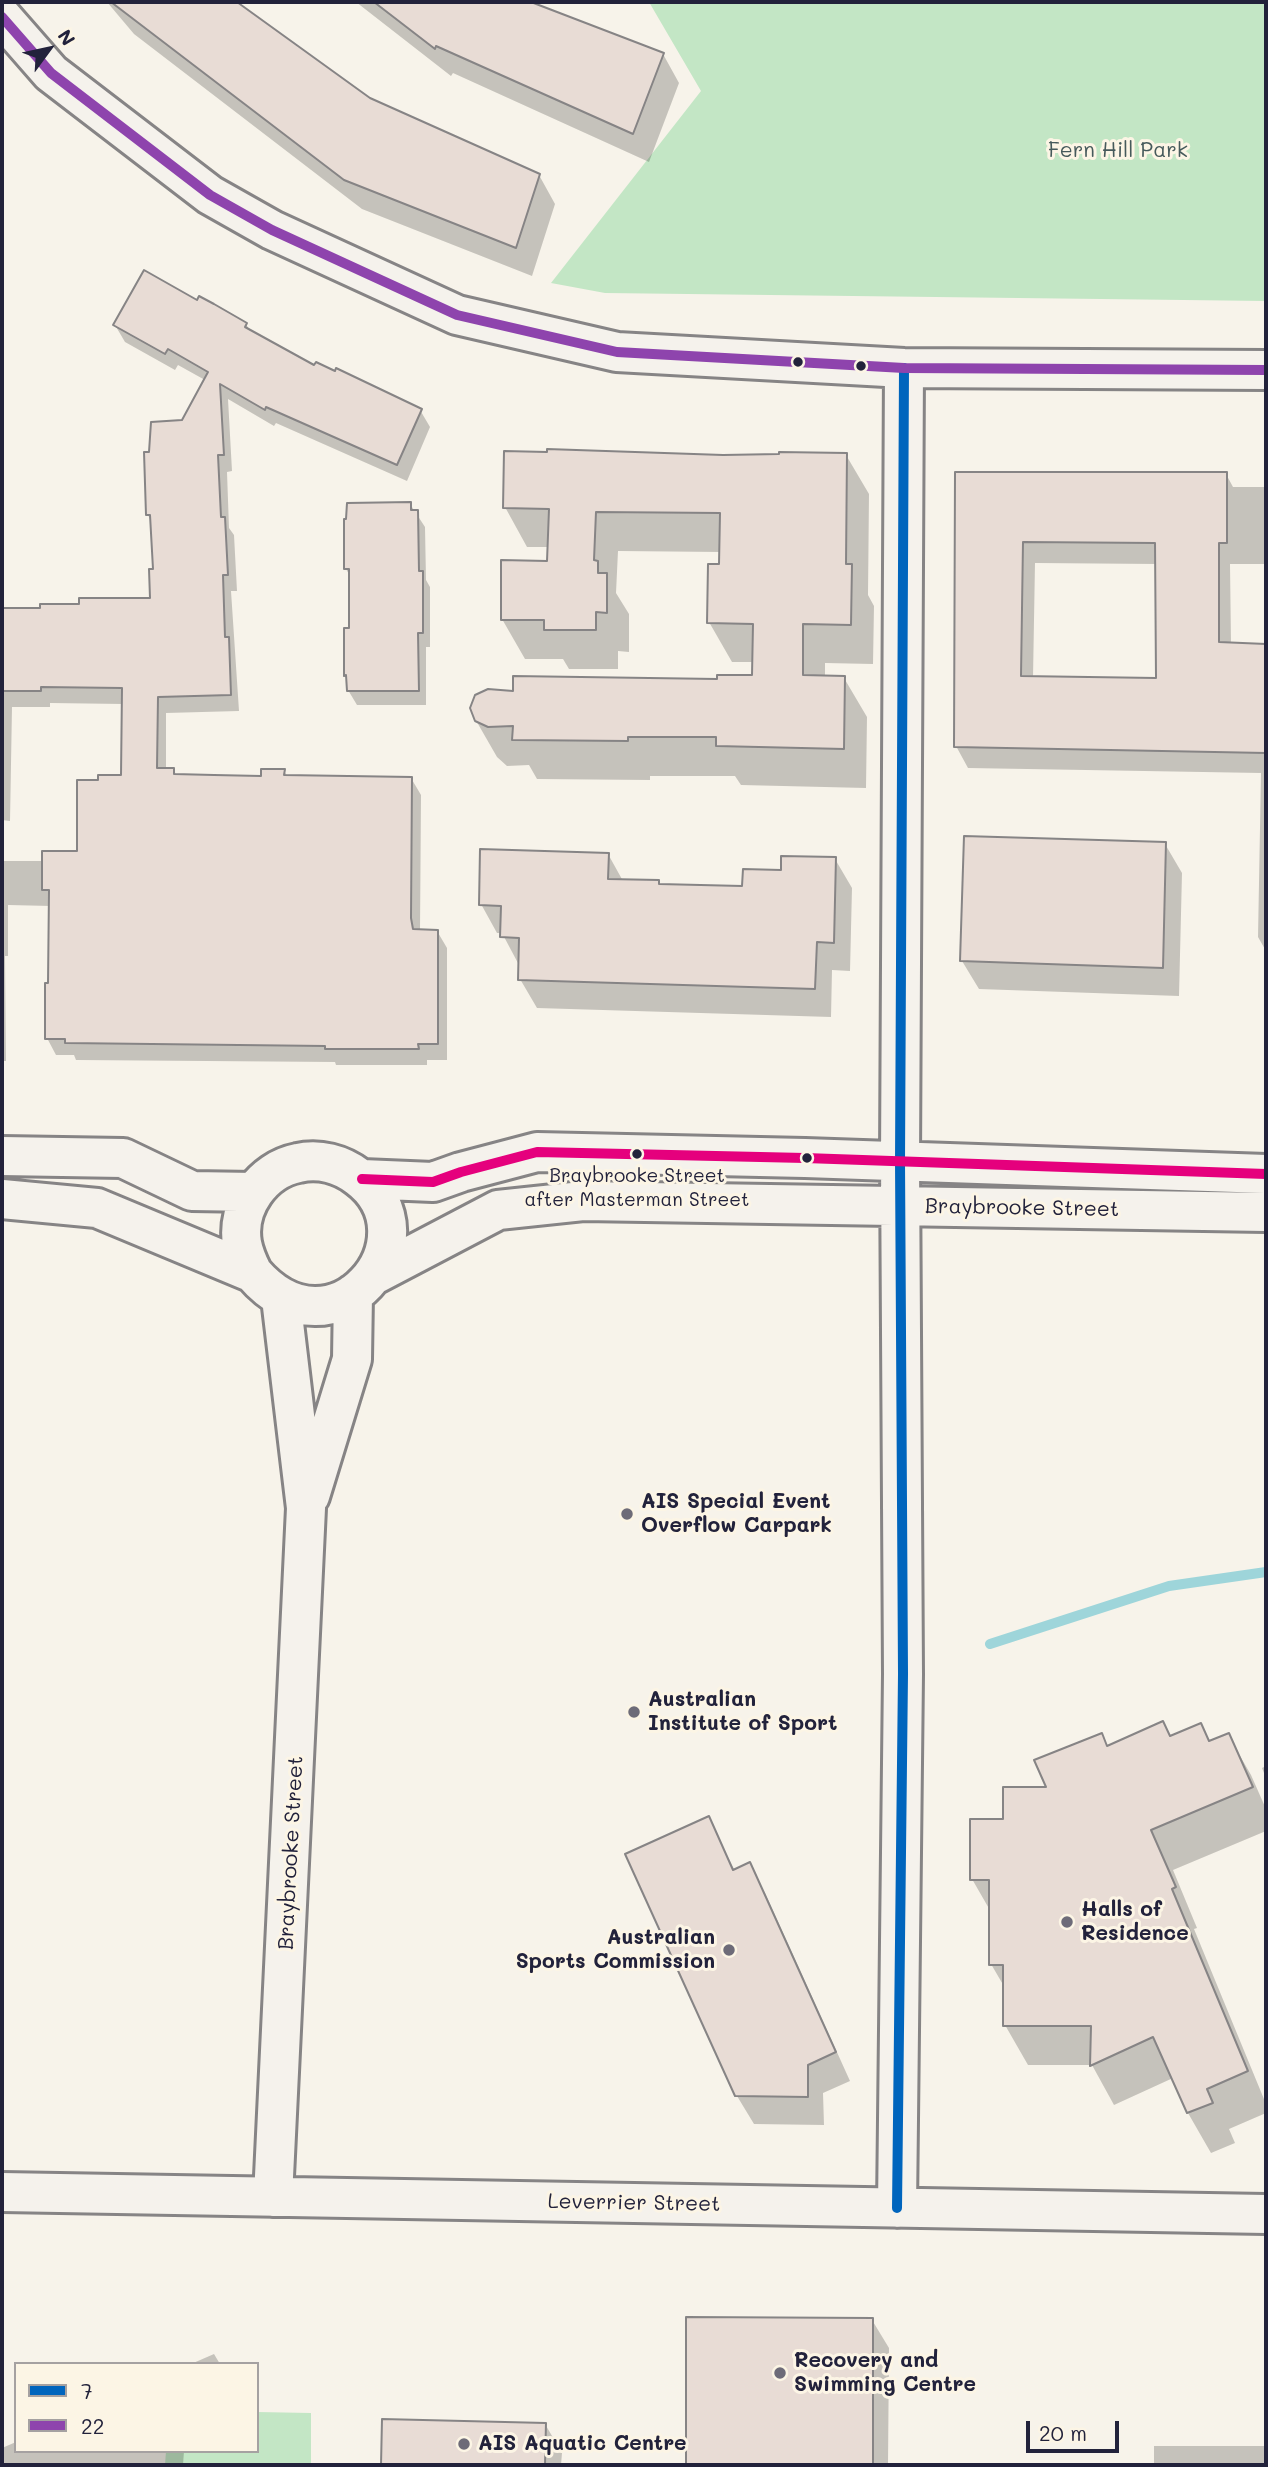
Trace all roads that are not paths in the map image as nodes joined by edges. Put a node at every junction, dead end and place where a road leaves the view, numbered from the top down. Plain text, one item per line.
1 (2, 17) edge
2 (904, 368) junction
3 (1266, 370) edge
4 (13, 1156) edge
5 (900, 1161) junction
6 (1266, 1174) edge
7 (362, 1180) junction
8 (254, 1192) junction
9 (11, 1199) edge
10 (900, 1206) junction
11 (1266, 1212) edge
12 (253, 1273) junction
13 (364, 1285) junction
14 (281, 1298) junction
15 (306, 1508) junction
16 (2, 2192) edge
17 (273, 2197) junction
18 (897, 2208) junction
19 (1266, 2214) edge

1 - 2 street
2 - 3 street
2 - 5 street
4 - 8 street
4 - 9 street
5 - 6 street, Braybrooke Street
5 - 7 street, Braybrooke Street
5 - 10 street
7 - 8 street
7 - 13 street
8 - 12 street
9 - 12 street
10 - 11 street, Braybrooke Street
10 - 13 street, Braybrooke Street
10 - 18 street
12 - 14 street
13 - 14 street
13 - 15 street, Braybrooke Street
14 - 15 street, Braybrooke Street
15 - 17 street, Braybrooke Street
16 - 17 street, Leverrier Street
17 - 18 street, Leverrier Street
18 - 19 street, Leverrier Street

